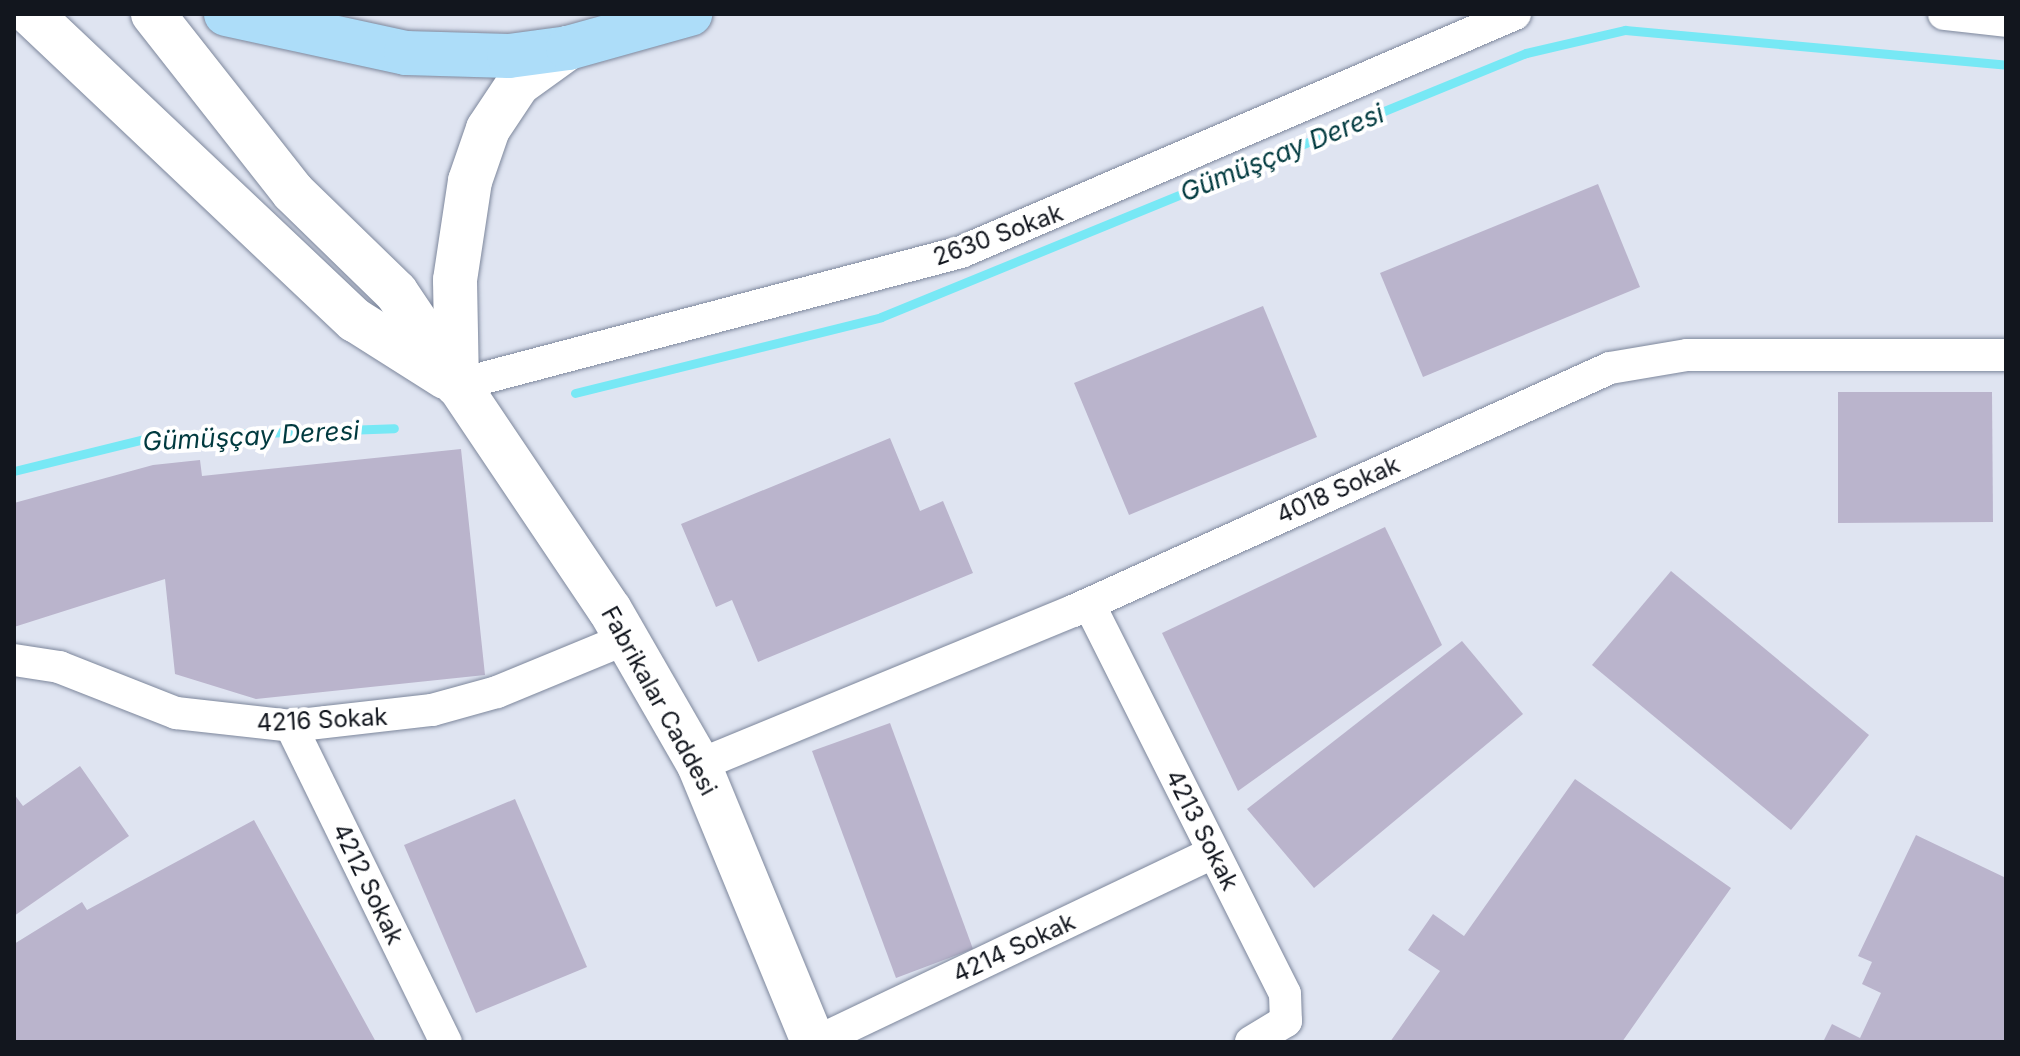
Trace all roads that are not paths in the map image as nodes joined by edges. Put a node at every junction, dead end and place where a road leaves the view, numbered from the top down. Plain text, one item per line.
1 (31, 14) edge
2 (153, 14) edge
3 (226, 14) edge
4 (690, 14) edge
5 (1515, 14) edge
6 (1944, 14) edge
7 (2006, 21) edge
8 (568, 48) junction
9 (2006, 355) edge
10 (457, 385) junction
11 (1089, 604) junction
12 (628, 638) junction
13 (14, 660) edge
14 (291, 726) junction
15 (699, 765) junction
16 (1213, 853) junction
17 (446, 1042) edge
18 (814, 1042) edge
19 (1251, 1042) edge

1 - 10 street
2 - 10 street, Fabrikalar Caddesi
3 - 8 main road
4 - 8 main road
5 - 10 street, 2630 Sokak
6 - 7 street
8 - 10 street
9 - 11 street, 4018 Sokak
10 - 12 street, Fabrikalar Caddesi
11 - 15 street, 4018 Sokak
11 - 16 street, 4213 Sokak
12 - 14 street, 4216 Sokak
12 - 15 street, Fabrikalar Caddesi
13 - 14 street, 4216 Sokak
14 - 17 street, 4212 Sokak
15 - 18 street, Fabrikalar Caddesi
16 - 18 street, 4214 Sokak
16 - 19 street, 4213 Sokak

